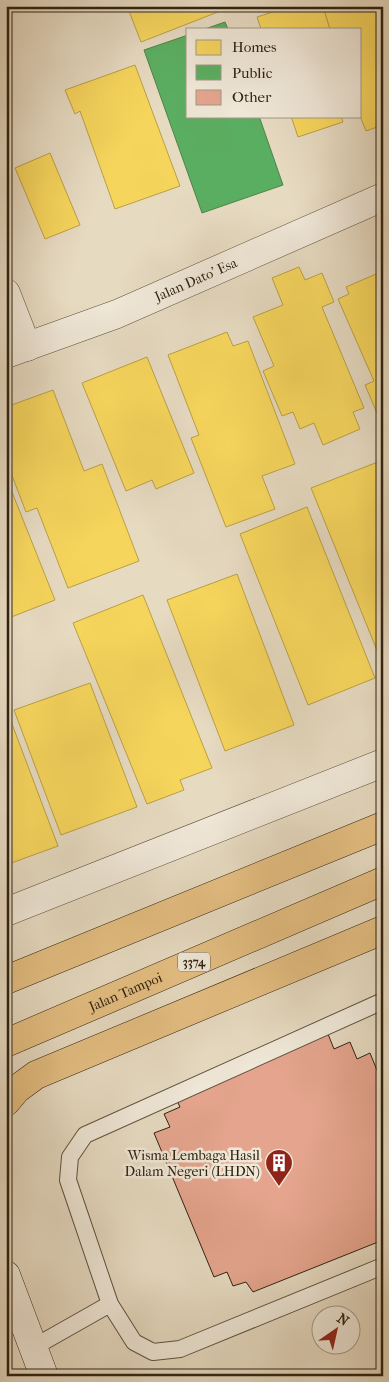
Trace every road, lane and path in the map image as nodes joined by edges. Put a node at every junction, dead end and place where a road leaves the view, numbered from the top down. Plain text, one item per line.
1 (383, 197) edge
2 (6, 293) edge
3 (16, 350) edge
4 (383, 762) edge
5 (383, 826) edge
6 (383, 881) edge
7 (6, 912) edge
8 (383, 930) edge
9 (6, 980) edge
10 (383, 1001) edge
11 (6, 1043) edge
12 (6, 1102) edge
13 (383, 1266) edge
14 (6, 1275) edge
15 (110, 1304) junction
16 (34, 1347) junction
17 (44, 1376) edge

1 - 3 street, Jalan Dato' Esa
2 - 3 street
4 - 7 street
5 - 9 main road
6 - 11 main road, Jalan Tampoi / 3374
8 - 12 main road
10 - 15 lane
13 - 15 lane
14 - 16 street
15 - 16 lane
16 - 17 street

